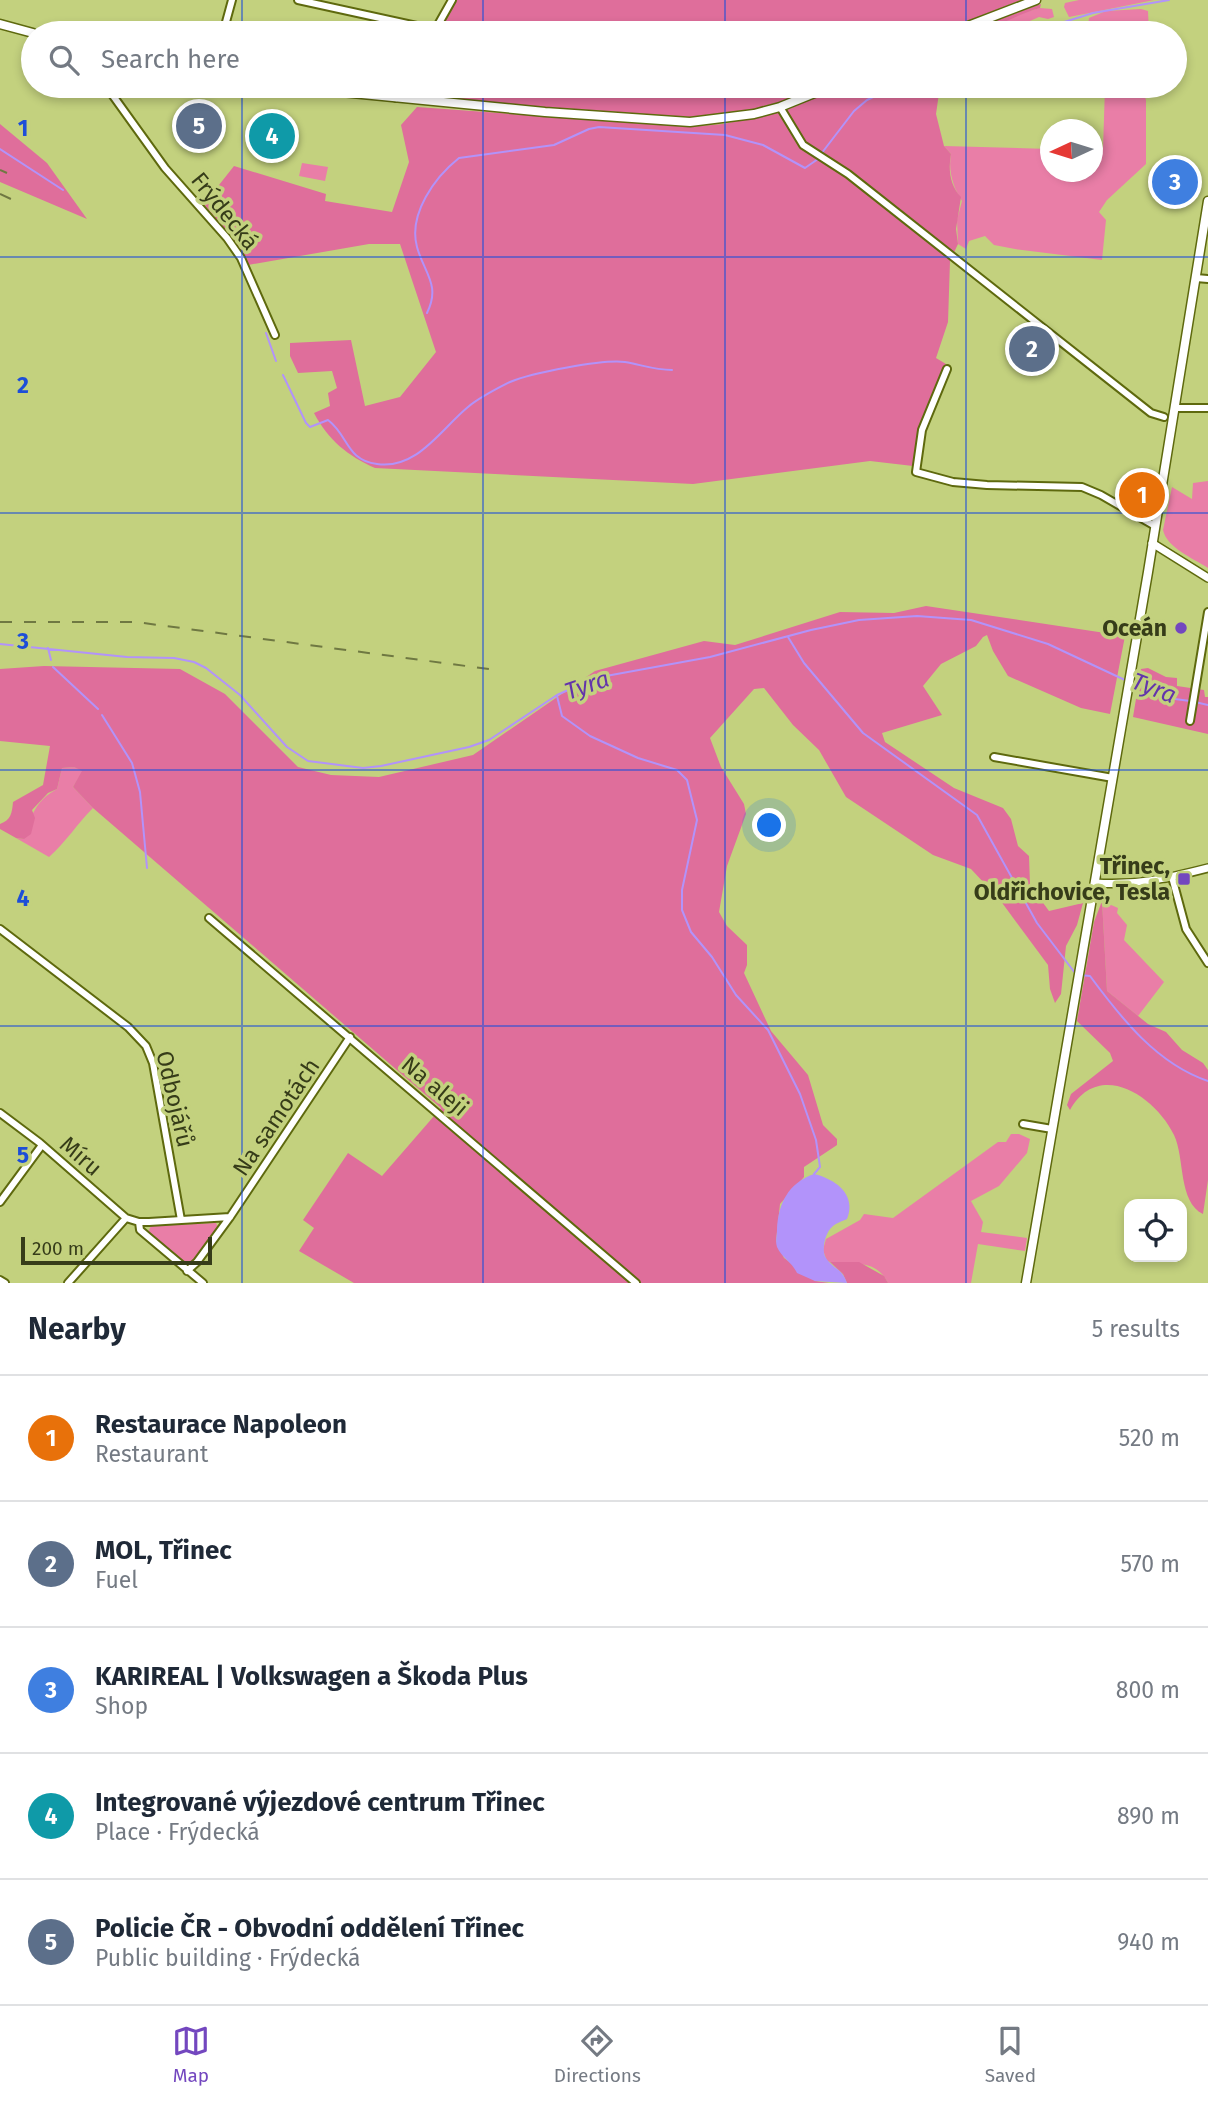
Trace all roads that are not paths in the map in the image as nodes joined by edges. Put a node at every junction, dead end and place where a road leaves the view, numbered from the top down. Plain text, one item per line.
1 (232, 0) edge
2 (298, 0) edge
3 (452, 0) edge
4 (1037, 0) edge
5 (226, 21) edge
6 (387, 21) edge
7 (440, 21) edge
8 (982, 21) edge
9 (0, 24) edge
10 (21, 30) edge
11 (115, 98) edge
12 (396, 98) edge
13 (802, 98) edge
14 (780, 107) junction
15 (1208, 201) edge
16 (1196, 278) junction
17 (1208, 279) edge
18 (275, 335) dead end
19 (947, 369) dead end
20 (1175, 408) junction
21 (1208, 408) edge
22 (1164, 417) dead end
23 (1155, 526) junction
24 (1152, 543) junction
25 (1208, 578) edge
26 (1208, 612) edge
27 (1190, 721) dead end
28 (994, 757) dead end
29 (1113, 778) junction
30 (1208, 868) edge
31 (1172, 877) junction
32 (1095, 883) junction
33 (209, 918) dead end
34 (0, 929) edge
35 (1208, 963) edge
36 (350, 1037) junction
37 (0, 1113) edge
38 (1023, 1124) dead end
39 (1052, 1129) junction
40 (42, 1145) junction
41 (0, 1202) edge
42 (230, 1217) junction
43 (126, 1218) junction
44 (181, 1220) junction
45 (139, 1222) junction
46 (187, 1271) junction
47 (0, 1280) edge
48 (5, 1283) edge
49 (68, 1283) edge
50 (203, 1283) edge
51 (636, 1283) edge
52 (1026, 1283) edge

1 - 5 street
2 - 6 street
3 - 7 street
4 - 8 main road
9 - 10 main road
11 - 18 street, Frýdecká
12 - 14 main road
13 - 14 main road
14 - 22 street
15 - 16 main road
16 - 17 street
16 - 20 main road
19 - 23 street
20 - 21 street
20 - 23 main road
23 - 24 main road
24 - 25 street
24 - 29 main road
26 - 27 street
28 - 29 street
29 - 32 main road
30 - 31 street
31 - 32 street
31 - 35 street
32 - 39 main road
33 - 36 street, Na aleji
34 - 44 street, Odbojářů
36 - 42 street, Na samotách
36 - 51 street, Na aleji
37 - 40 street, Míru
38 - 39 street
39 - 52 main road
40 - 41 street
40 - 43 street, Míru
42 - 44 street
42 - 46 street, Na samotách
43 - 45 street, Míru
43 - 49 street
44 - 45 street
45 - 46 street
46 - 50 street
47 - 48 street

